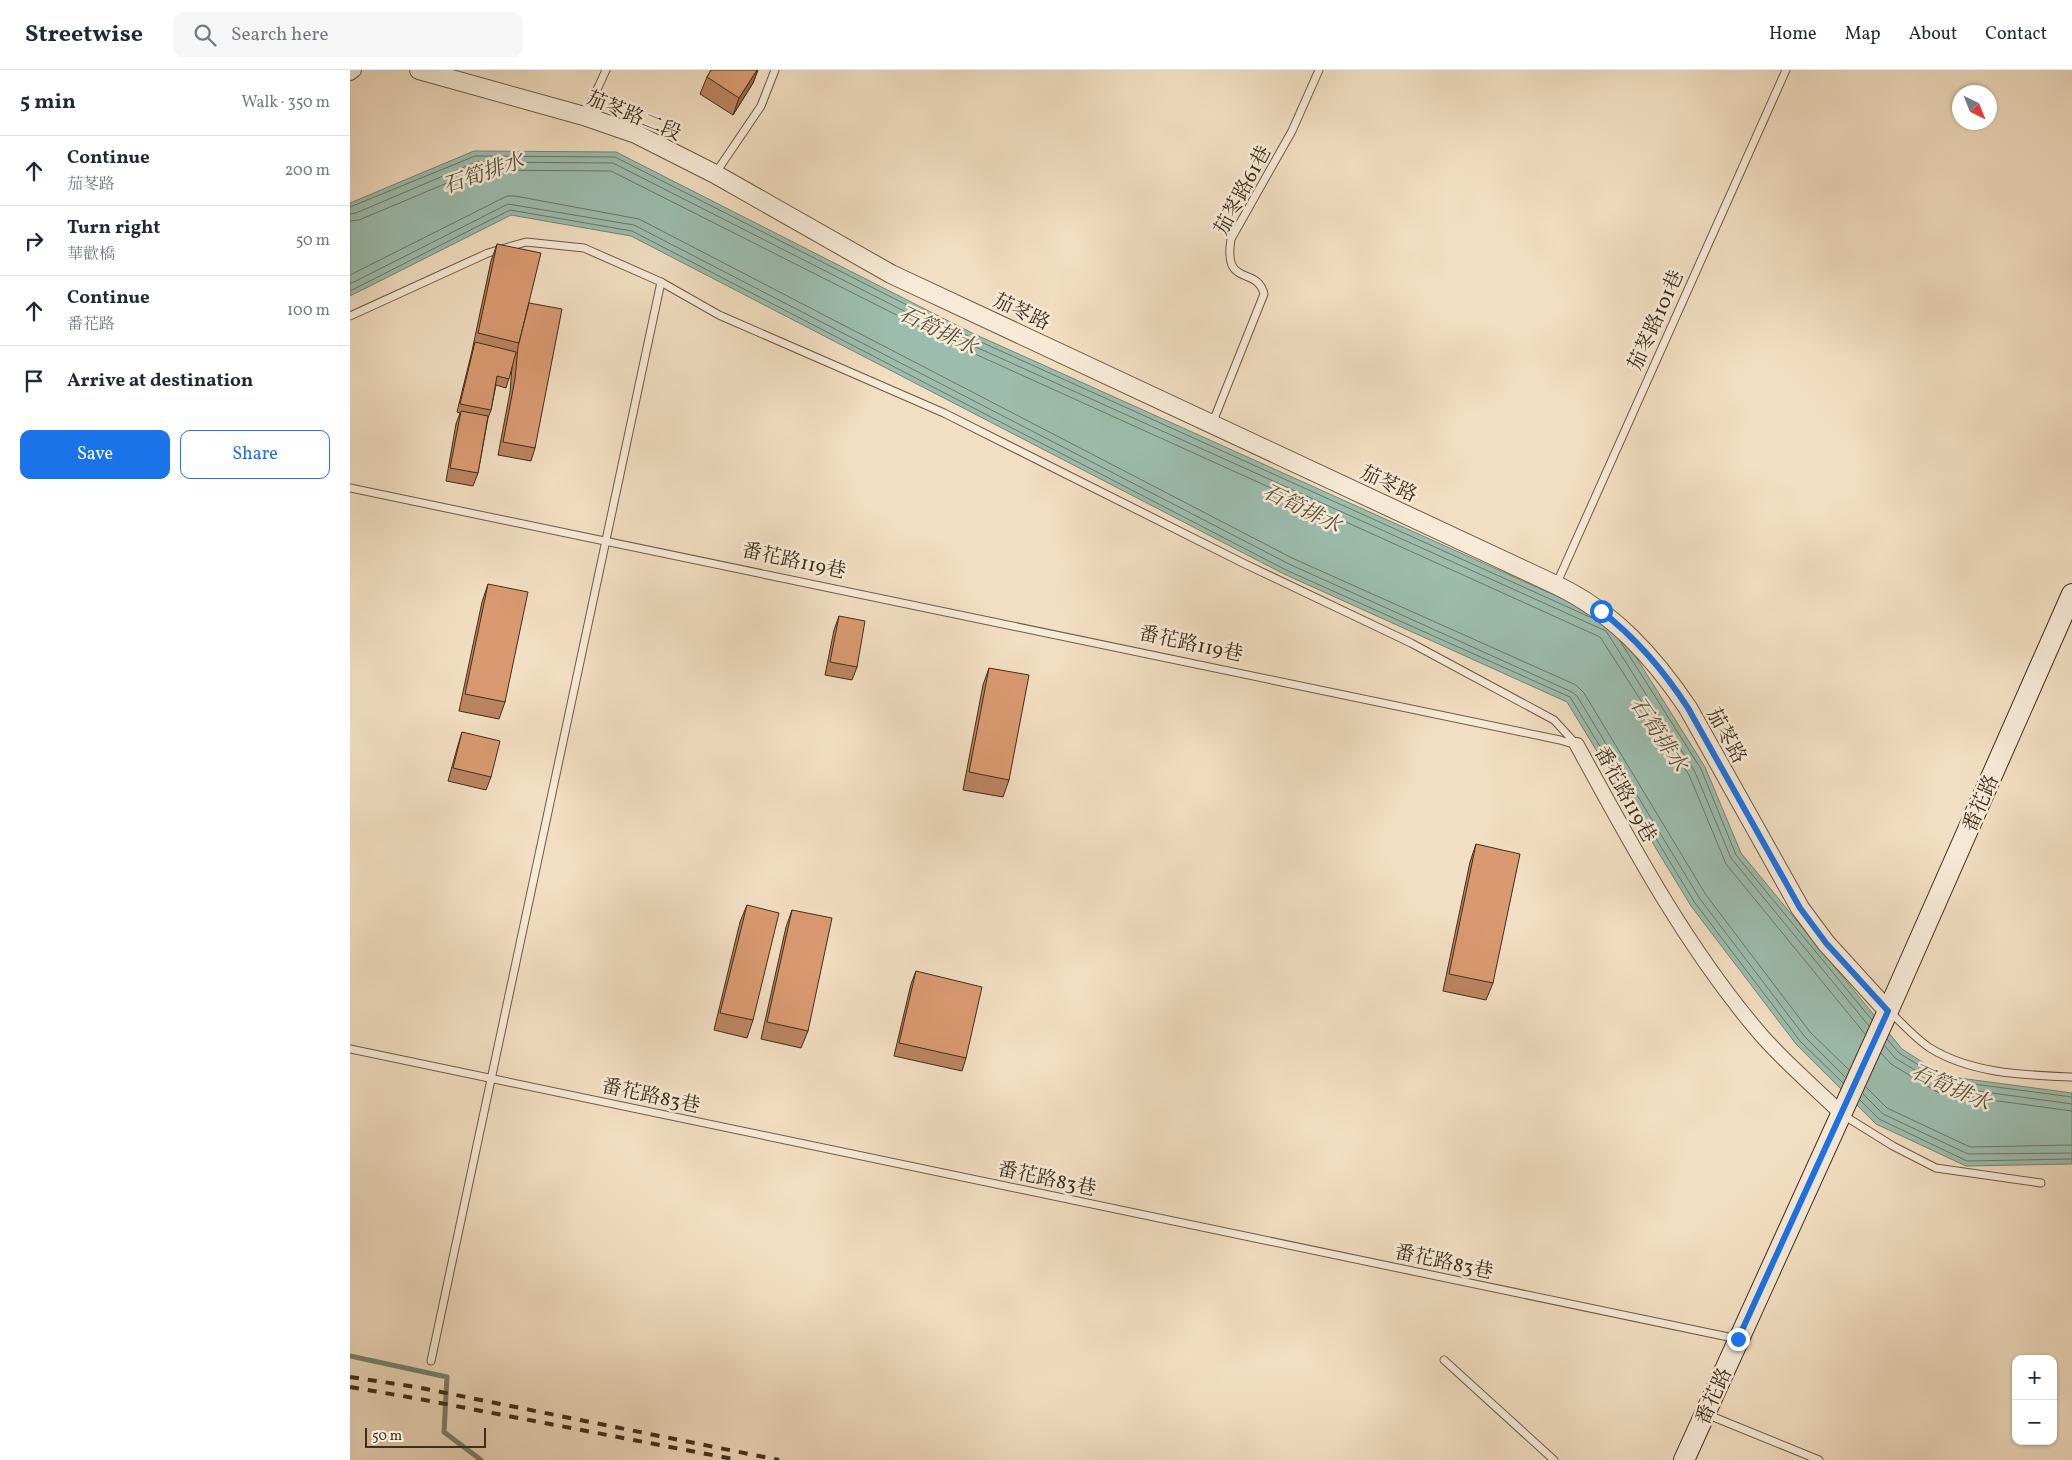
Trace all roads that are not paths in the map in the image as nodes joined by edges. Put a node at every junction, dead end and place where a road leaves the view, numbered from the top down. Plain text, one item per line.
1 (354, 70) edge
2 (420, 70) edge
3 (606, 70) edge
4 (774, 70) edge
5 (1319, 70) edge
6 (1786, 70) edge
7 (350, 73) edge
8 (584, 116) junction
9 (714, 174) junction
10 (661, 282) junction
11 (350, 316) edge
12 (1212, 425) junction
13 (350, 488) edge
14 (606, 541) junction
15 (1556, 584) junction
16 (2072, 594) edge
17 (1577, 746) junction
18 (1888, 1011) junction
19 (350, 1049) edge
20 (2072, 1077) edge
21 (492, 1079) junction
22 (1841, 1113) junction
23 (2041, 1183) dead end
24 (1738, 1339) junction
25 (1444, 1360) dead end
26 (431, 1361) dead end
27 (1706, 1414) junction
28 (1554, 1460) edge
29 (1684, 1460) edge
30 (1819, 1460) edge

1 - 7 street
2 - 8 street, 茄苳路二段
3 - 8 lane
4 - 9 lane
5 - 12 lane, 茄苳路61巷
6 - 15 lane, 茄苳路101巷
8 - 9 street, 茄苳路二段
9 - 12 street, 茄苳路
10 - 11 lane
10 - 14 lane
10 - 17 lane
12 - 15 street, 茄苳路
13 - 14 lane, 番花路119巷
14 - 17 lane, 番花路119巷
14 - 21 lane
15 - 18 street, 茄苳路
16 - 18 main road, 番花路
17 - 22 street, 番花路119巷
18 - 20 lane
18 - 22 main road, 番花路
19 - 21 lane, 番花路83巷
21 - 24 lane, 番花路83巷
21 - 26 lane
22 - 23 lane
22 - 24 main road, 番花路
24 - 27 main road, 番花路
25 - 28 lane
27 - 29 main road, 番花路
27 - 30 lane

